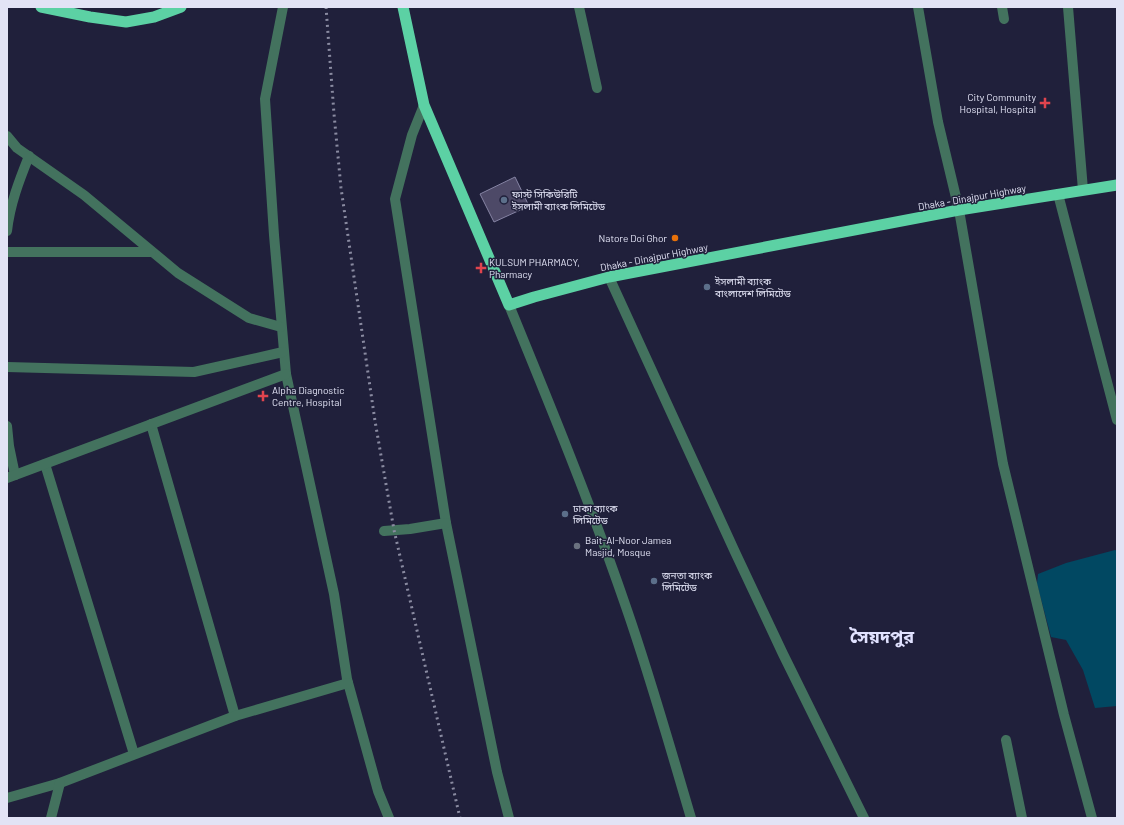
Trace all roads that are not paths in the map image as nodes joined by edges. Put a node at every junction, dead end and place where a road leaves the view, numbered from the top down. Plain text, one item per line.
1 (41, 7) edge
2 (181, 7) edge
3 (283, 7) edge
4 (403, 7) edge
5 (579, 7) edge
6 (918, 7) edge
7 (1002, 7) edge
8 (1068, 7) edge
9 (1004, 19) dead end
10 (597, 88) dead end
11 (424, 105) junction
12 (7, 136) edge
13 (29, 156) junction
14 (1117, 184) edge
15 (1083, 190) junction
16 (1058, 194) junction
17 (959, 210) junction
18 (7, 231) edge
19 (7, 252) edge
20 (151, 252) junction
21 (609, 278) junction
22 (509, 305) junction
23 (281, 327) junction
24 (283, 352) junction
25 (7, 367) edge
26 (286, 374) junction
27 (1117, 420) edge
28 (151, 424) junction
29 (7, 426) edge
30 (45, 464) junction
31 (11, 476) edge
32 (446, 523) junction
33 (384, 531) dead end
34 (348, 683) junction
35 (235, 716) junction
36 (1006, 740) dead end
37 (134, 754) junction
38 (60, 783) junction
39 (7, 798) edge
40 (51, 818) edge
41 (389, 818) edge
42 (509, 818) edge
43 (691, 818) edge
44 (864, 818) edge
45 (1022, 818) edge
46 (1092, 818) edge

1 - 2 highway
3 - 23 street
4 - 11 highway
5 - 10 street
6 - 17 street
7 - 9 street
8 - 15 street
11 - 22 highway
11 - 32 street
12 - 13 street
13 - 18 street
13 - 20 street
14 - 15 highway, Dhaka - Dinajpur Highway
15 - 16 highway, Dhaka - Dinajpur Highway
16 - 17 highway, Dhaka - Dinajpur Highway
16 - 27 street
17 - 21 highway, Dhaka - Dinajpur Highway
17 - 46 street
19 - 20 street
20 - 23 street
21 - 22 highway, Dhaka - Dinajpur Highway
21 - 44 street
22 - 43 street
23 - 24 street
24 - 25 street
24 - 26 street
26 - 28 street
26 - 34 street
28 - 30 street
28 - 35 street
29 - 31 street
30 - 31 street
30 - 37 street
32 - 33 street
32 - 42 street
34 - 35 street
34 - 41 street
35 - 37 street
36 - 45 street
37 - 38 street
38 - 39 street
38 - 40 street

